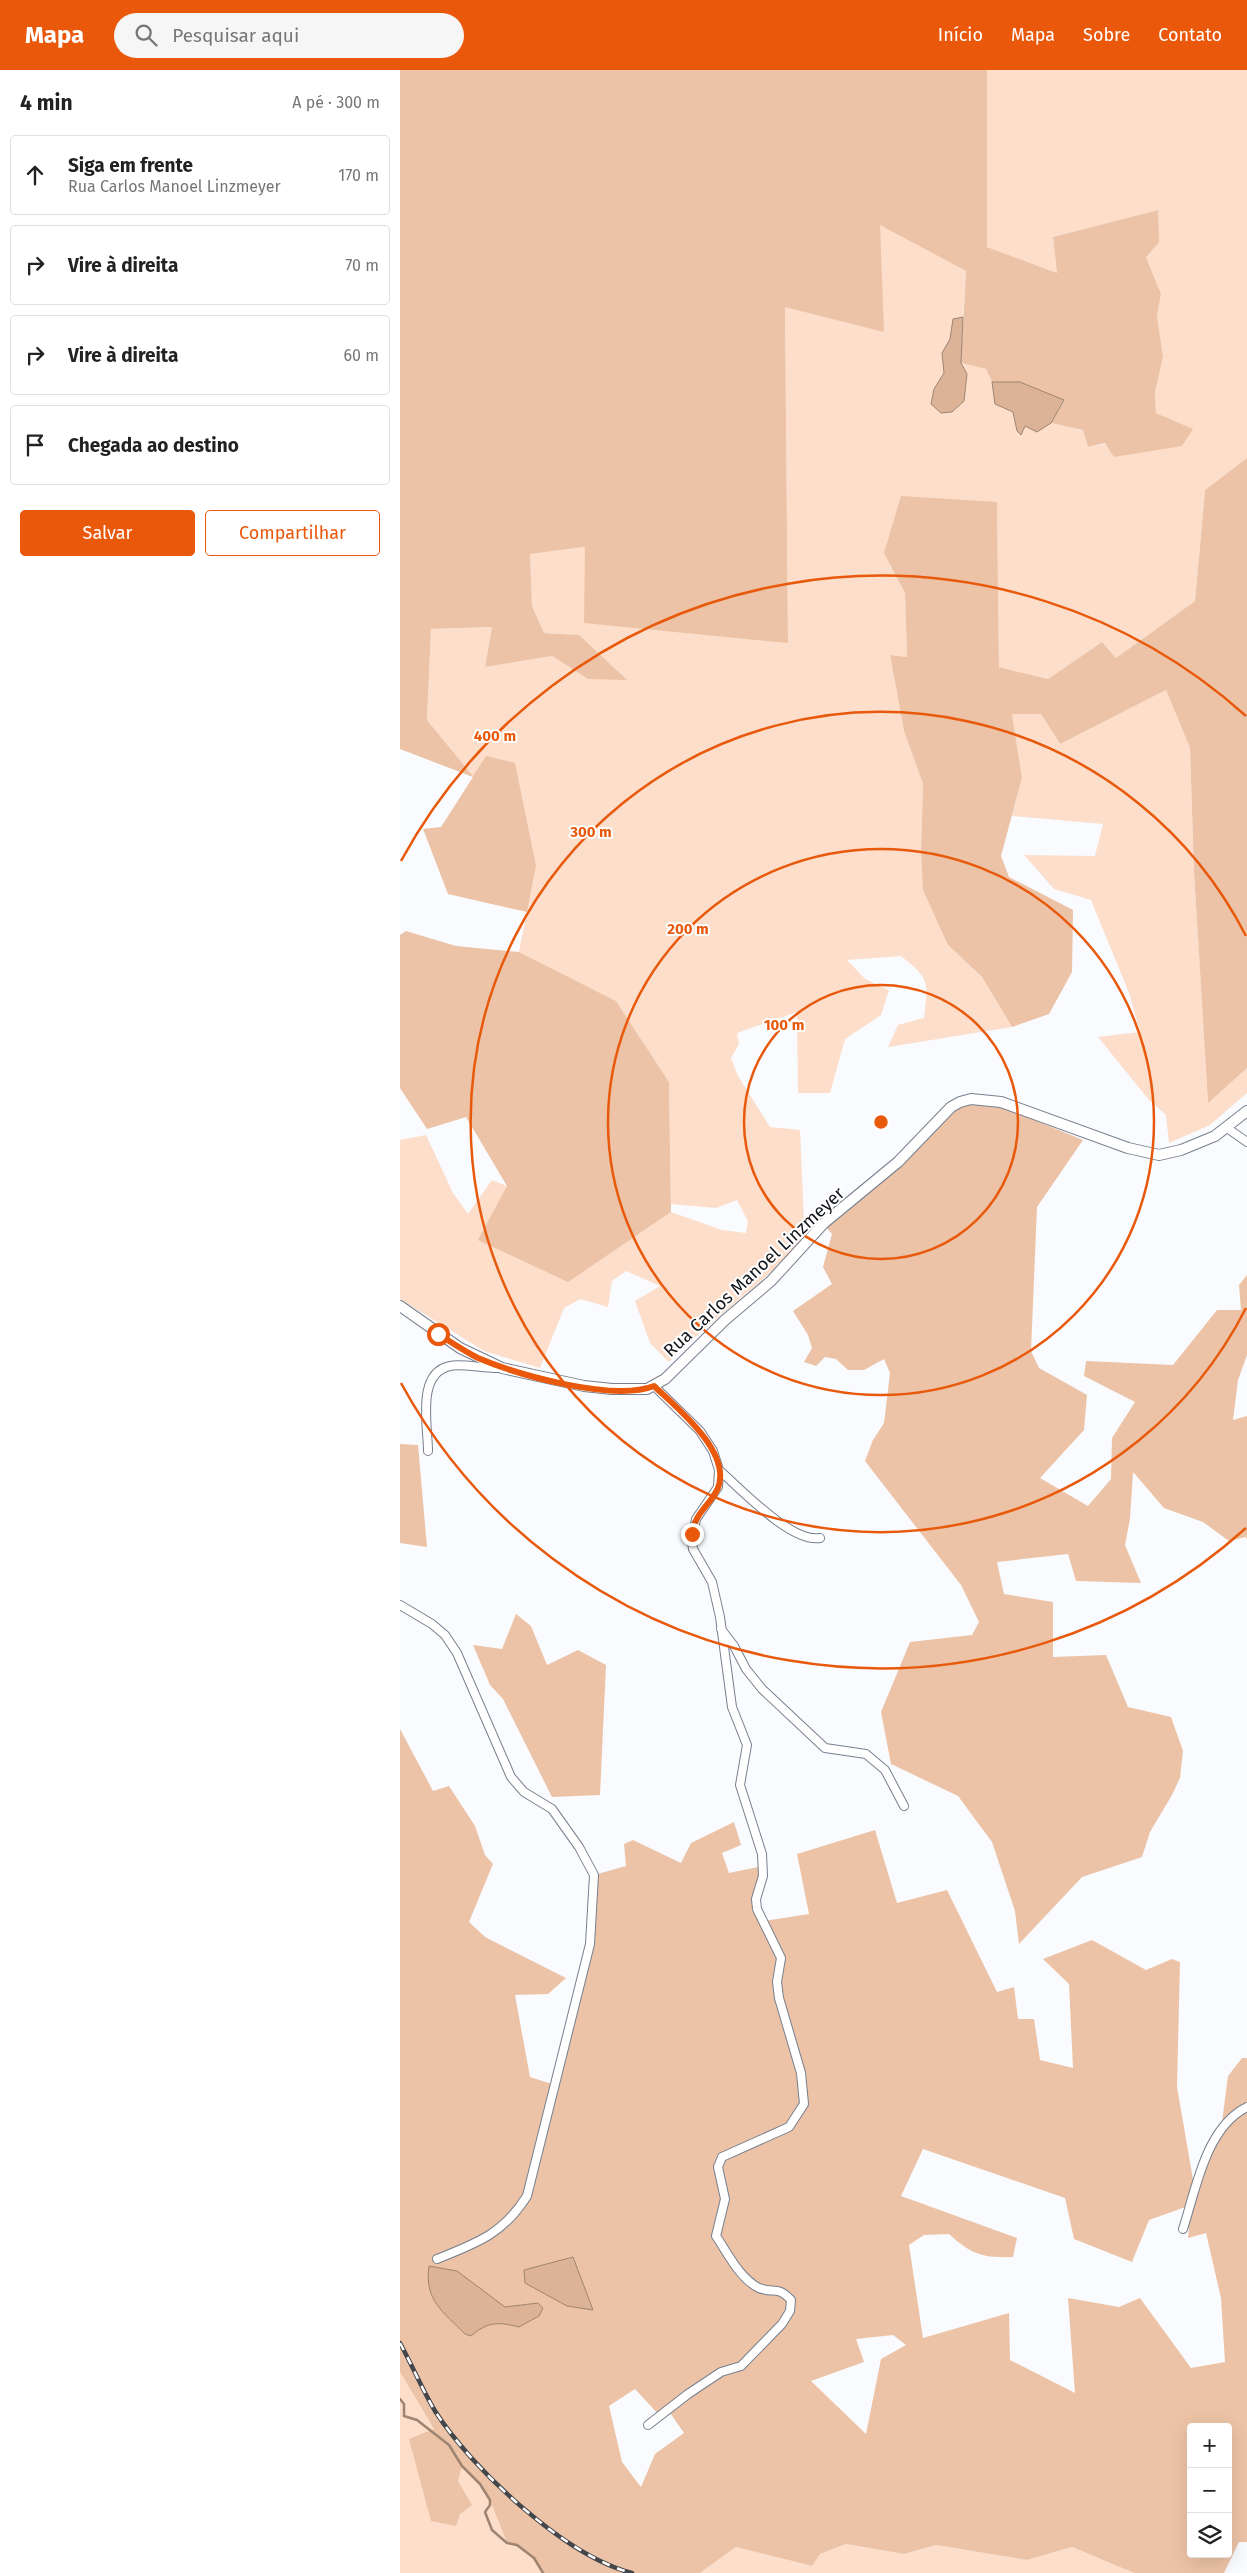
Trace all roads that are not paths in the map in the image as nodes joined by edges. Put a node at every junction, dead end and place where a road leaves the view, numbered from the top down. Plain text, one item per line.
1 (1247, 1111) edge
2 (1227, 1128) junction
3 (1247, 1142) edge
4 (400, 1306) edge
5 (502, 1368) junction
6 (654, 1386) junction
7 (428, 1451) dead end
8 (719, 1470) junction
9 (820, 1538) dead end
10 (400, 1605) edge
11 (721, 1628) junction
12 (904, 1806) dead end
13 (1247, 2107) edge
14 (1183, 2229) dead end
15 (437, 2259) dead end
16 (648, 2425) dead end

1 - 2 street, Rua Carlos Manoel Linzmeyer
2 - 3 street
2 - 6 street, Rua Carlos Manoel Linzmeyer
4 - 5 street
5 - 6 street
5 - 7 street
6 - 8 street
8 - 9 street
8 - 11 street
10 - 15 street
11 - 12 street
11 - 16 street
13 - 14 street

